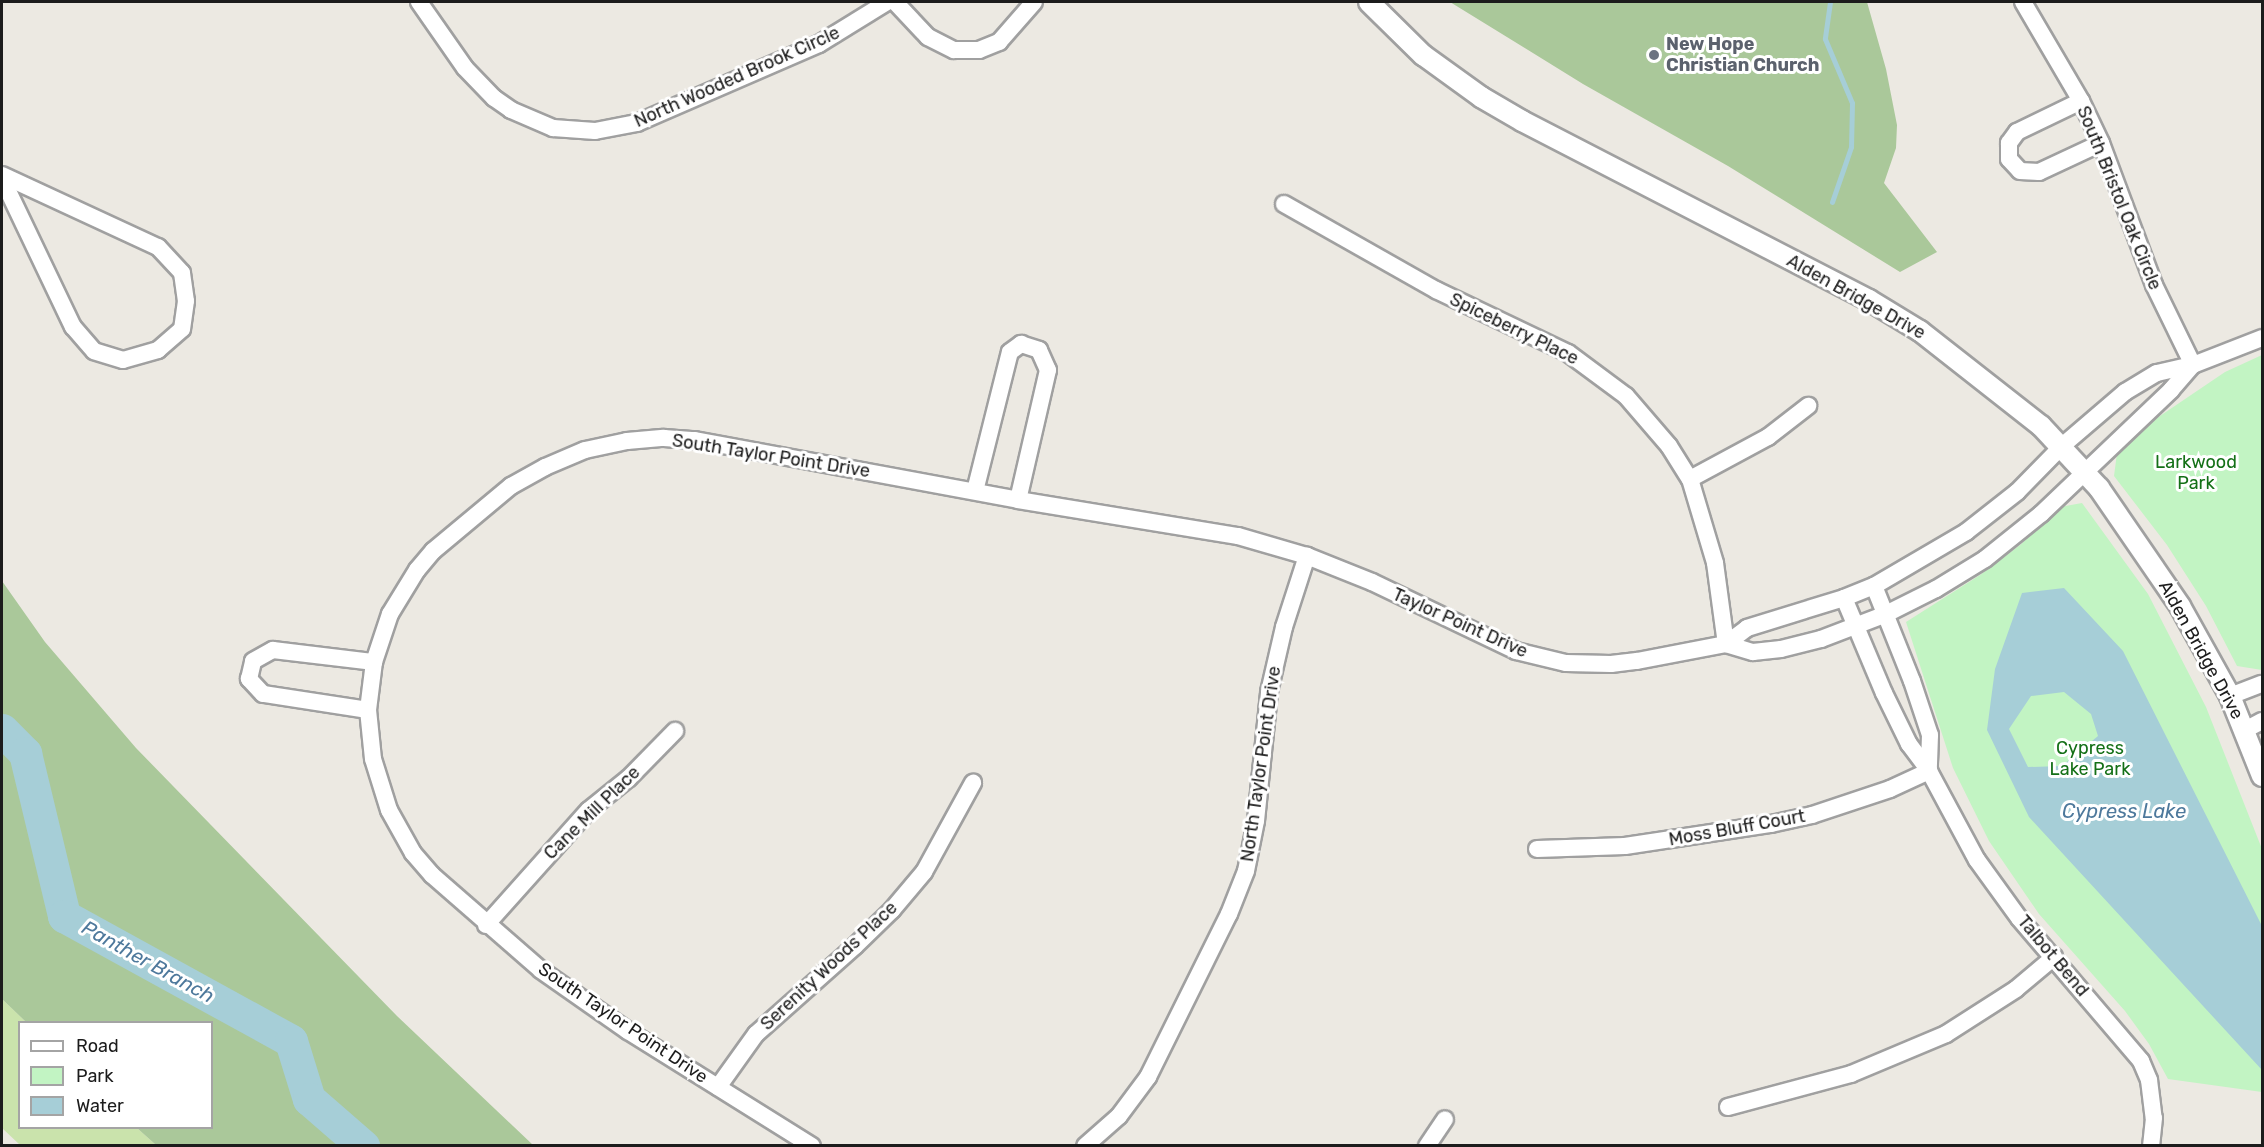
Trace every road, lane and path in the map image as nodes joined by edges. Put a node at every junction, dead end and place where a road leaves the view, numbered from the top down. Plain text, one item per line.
1 (419, 2) edge
2 (887, 2) edge
3 (895, 2) edge
4 (1034, 2) edge
5 (1370, 2) edge
6 (2023, 2) edge
7 (2081, 101) junction
8 (2100, 143) junction
9 (2, 176) edge
10 (1284, 204) dead end
11 (2262, 338) edge
12 (2193, 365) junction
13 (1808, 406) dead end
14 (2062, 446) junction
15 (2085, 472) junction
16 (1690, 479) junction
17 (975, 491) junction
18 (1017, 500) junction
19 (1307, 556) junction
20 (1874, 586) junction
21 (1844, 598) junction
22 (1886, 614) junction
23 (1855, 627) junction
24 (1726, 644) junction
25 (374, 662) junction
26 (2262, 684) edge
27 (2230, 696) junction
28 (368, 710) junction
29 (2254, 725) edge
30 (675, 731) dead end
31 (1929, 771) junction
32 (2262, 776) edge
33 (973, 783) dead end
34 (1537, 849) dead end
35 (486, 925) junction
36 (2054, 957) junction
37 (718, 1086) junction
38 (1728, 1107) dead end
39 (1445, 1119) dead end
40 (812, 1146) edge
41 (1085, 1146) edge
42 (1427, 1146) edge
43 (2151, 1146) edge

1 - 2 street, North Wooded Brook Circle
3 - 4 street
5 - 14 street, Alden Bridge Drive
6 - 7 street, South Bristol Oak Circle
7 - 8 street, South Bristol Oak Circle
7 - 8 street
8 - 12 street, South Bristol Oak Circle
9 - 9 street
10 - 16 street, Spiceberry Place
11 - 12 street, Taylor Point Drive
12 - 14 street, Taylor Point Drive
12 - 15 street, Taylor Point Drive
13 - 16 street
14 - 15 street, Alden Bridge Drive
14 - 20 street, Taylor Point Drive
15 - 22 street, Taylor Point Drive
15 - 27 street, Alden Bridge Drive
16 - 24 street, Spiceberry Place
17 - 18 street, South Taylor Point Drive
17 - 18 street
17 - 25 street, South Taylor Point Drive
18 - 19 street, South Taylor Point Drive
19 - 24 street, Taylor Point Drive
19 - 41 street, North Taylor Point Drive
20 - 21 street, Taylor Point Drive
20 - 22 street, Talbot Bend
21 - 23 street, Talbot Bend
21 - 24 street, Taylor Point Drive
22 - 23 street, Taylor Point Drive
22 - 31 street, Talbot Bend
23 - 24 street, Taylor Point Drive
23 - 31 street, Talbot Bend
25 - 28 street, South Taylor Point Drive
25 - 28 street
26 - 27 street
27 - 29 street, Alden Bridge Drive
28 - 35 street, South Taylor Point Drive
29 - 32 street, Alden Bridge Drive
30 - 35 street, Cane Mill Place
31 - 34 street, Moss Bluff Court
31 - 36 street, Talbot Bend
33 - 37 street, Serenity Woods Place
35 - 37 street, South Taylor Point Drive
36 - 38 street
36 - 43 street, Talbot Bend
37 - 40 street
39 - 42 street

